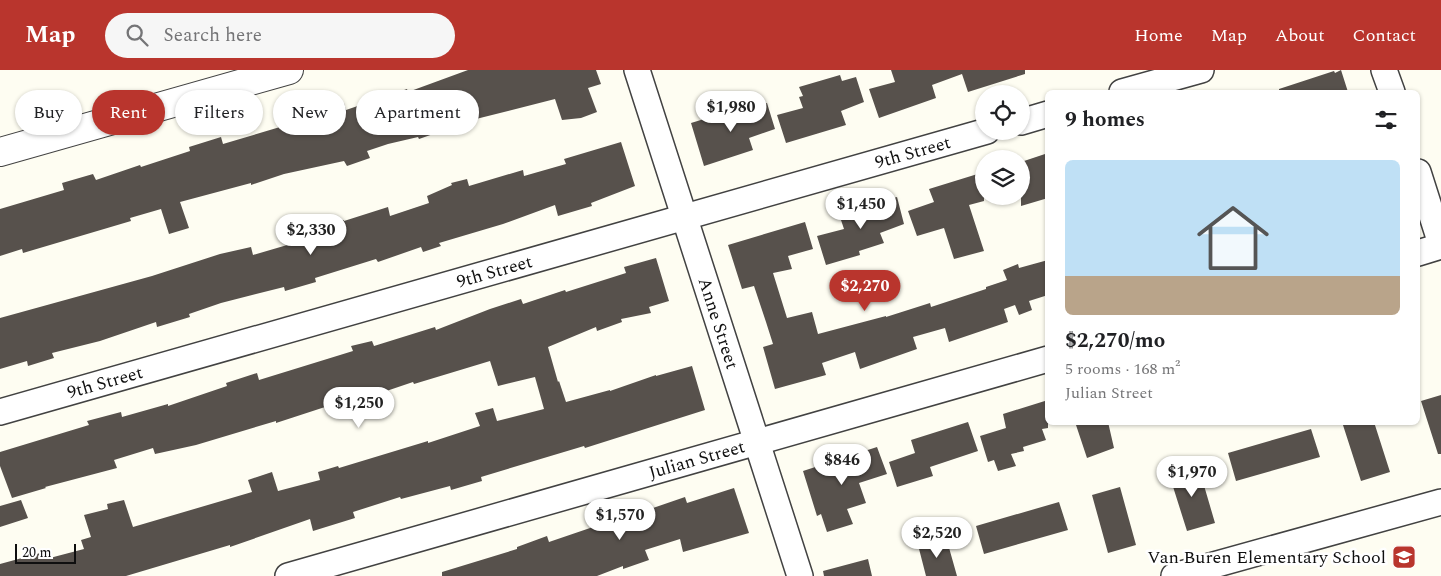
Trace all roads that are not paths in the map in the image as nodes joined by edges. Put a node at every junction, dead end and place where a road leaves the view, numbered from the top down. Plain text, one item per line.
1 (289, 70) edge
2 (637, 70) edge
3 (1201, 70) edge
4 (1384, 70) edge
5 (1129, 90) edge
6 (1391, 90) edge
7 (1045, 115) edge
8 (1030, 119) edge
9 (975, 135) edge
10 (0, 152) edge
11 (1420, 178) edge
12 (684, 217) junction
13 (1441, 245) edge
14 (1420, 252) edge
15 (1045, 360) edge
16 (0, 412) edge
17 (757, 442) junction
18 (1441, 502) edge
19 (1178, 575) edge
20 (288, 576) edge
21 (800, 576) edge

1 - 10 street
2 - 12 street, Anne Street
3 - 5 street
4 - 6 street
7 - 8 street
9 - 12 street, 9th Street
11 - 13 street
12 - 16 street, 9th Street
12 - 17 street, Anne Street
13 - 14 street
15 - 17 street, Julian Street
17 - 20 street, Julian Street
17 - 21 street, Anne Street
18 - 19 street

